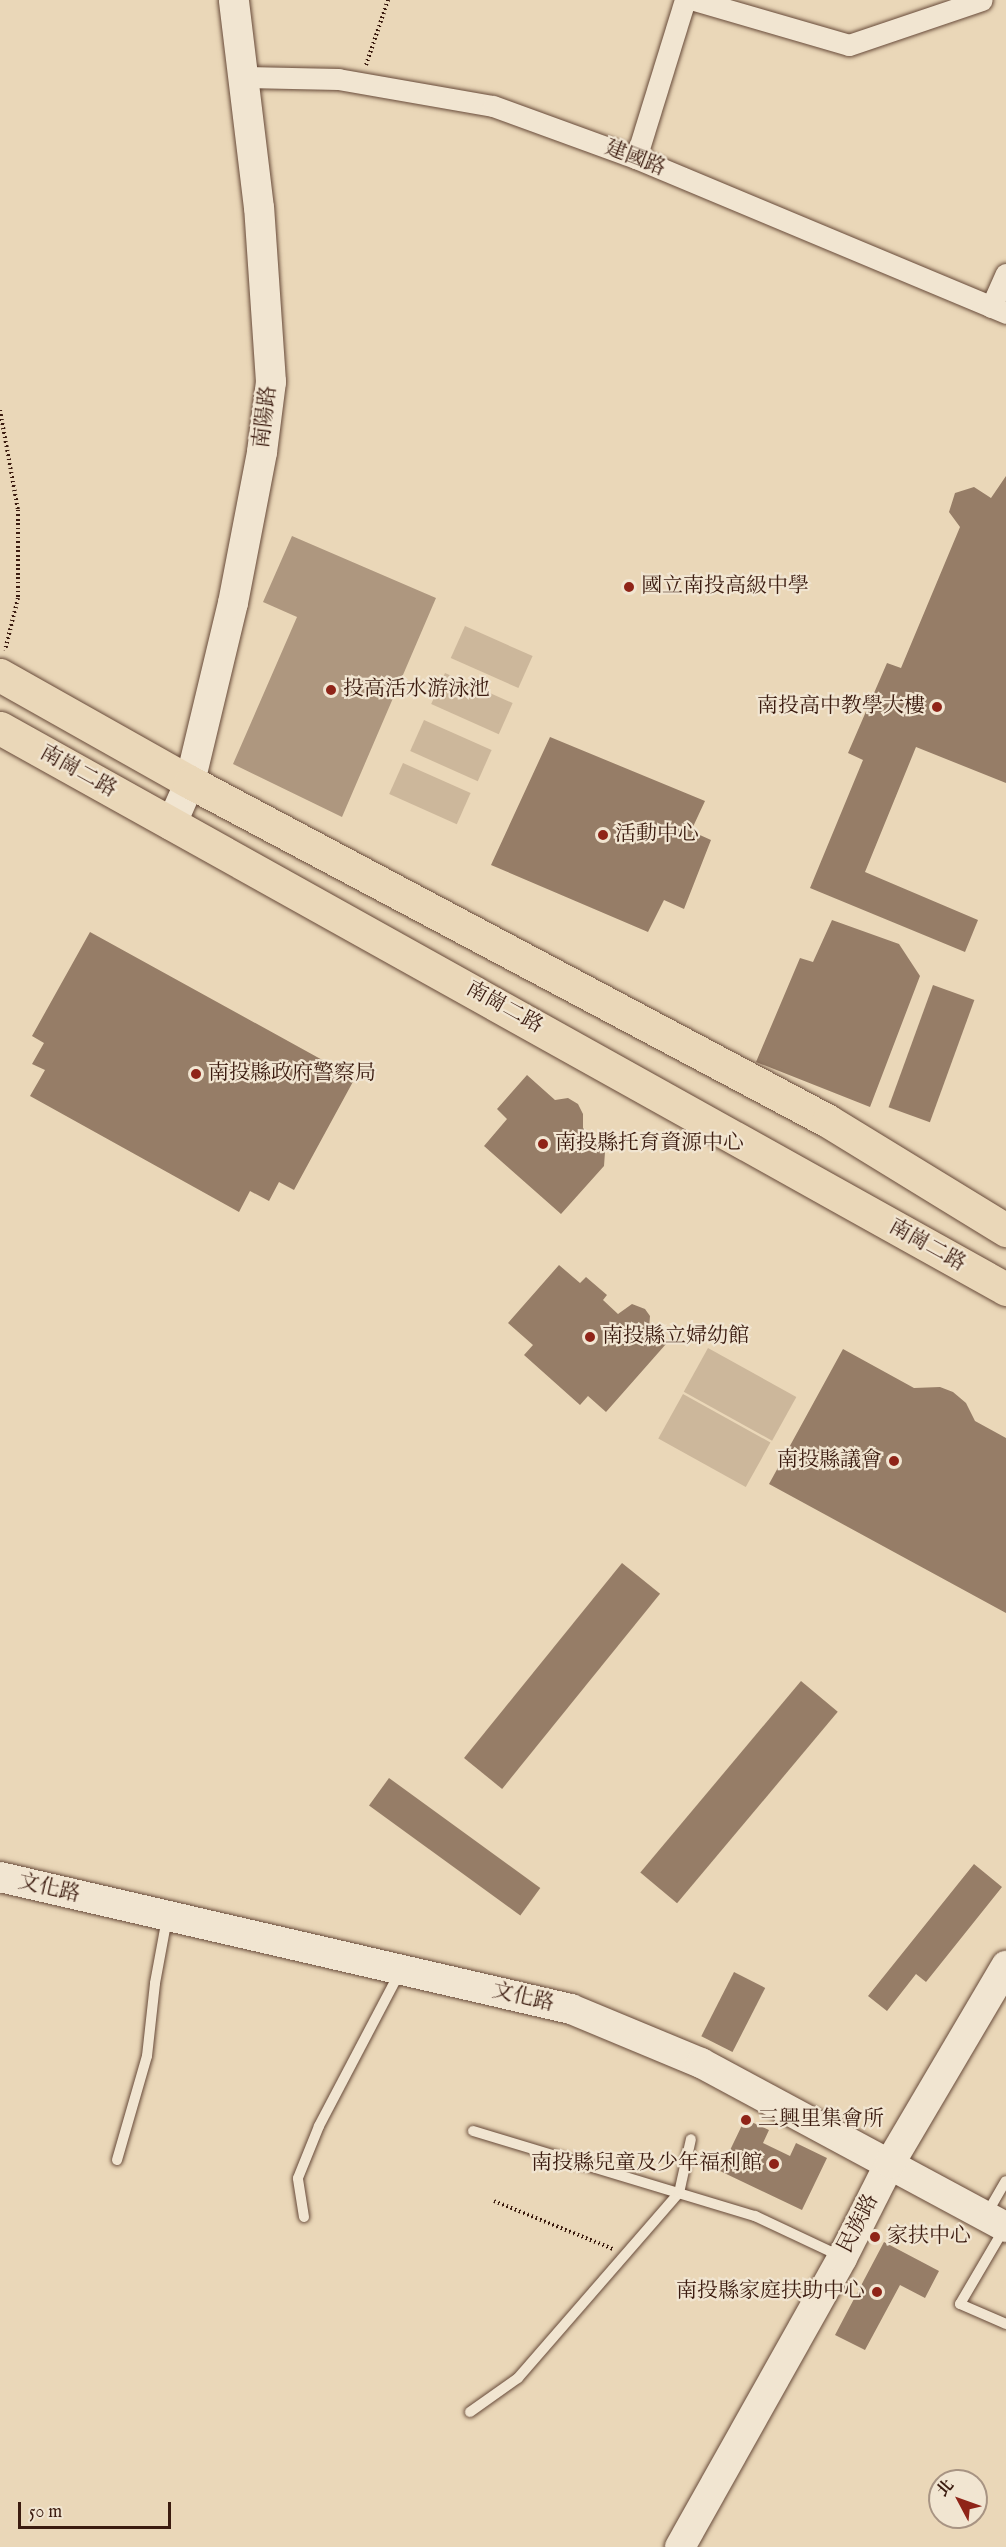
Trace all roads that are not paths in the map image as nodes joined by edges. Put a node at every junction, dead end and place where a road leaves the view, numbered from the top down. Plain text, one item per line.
1 (234, 0) edge
2 (685, 0) edge
3 (694, 0) edge
4 (982, 0) edge
5 (246, 77) junction
6 (636, 158) junction
7 (1006, 274) edge
8 (998, 310) edge
9 (1, 667) edge
10 (0, 728) edge
11 (190, 782) junction
12 (171, 825) junction
13 (1006, 1230) edge
14 (1006, 1289) edge
15 (0, 1877) edge
16 (168, 1915) junction
17 (1006, 1966) edge
18 (402, 1970) junction
19 (473, 2131) dead end
20 (691, 2139) dead end
21 (117, 2160) dead end
22 (890, 2163) junction
23 (1006, 2181) edge
24 (679, 2193) junction
25 (304, 2217) dead end
26 (999, 2223) edge
27 (842, 2258) junction
28 (1006, 2324) edge
29 (470, 2412) dead end
30 (680, 2547) edge

1 - 5 street, 南陽路
2 - 6 street
3 - 4 street
5 - 6 street, 建國路
5 - 11 street, 南陽路
6 - 8 street, 建國路
7 - 8 street
9 - 11 main road
10 - 12 main road, 南崗二路
11 - 12 street, 南陽路
11 - 13 main road
12 - 14 main road, 南崗二路
15 - 16 street, 文化路
16 - 18 street, 文化路
16 - 21 lane
17 - 22 street, 民族路
18 - 22 street, 文化路
18 - 25 lane
19 - 24 lane
20 - 24 lane
22 - 26 street, 文化路
22 - 27 street, 民族路
23 - 26 lane
24 - 27 lane
24 - 29 lane
26 - 28 lane
27 - 30 street, 民族路

